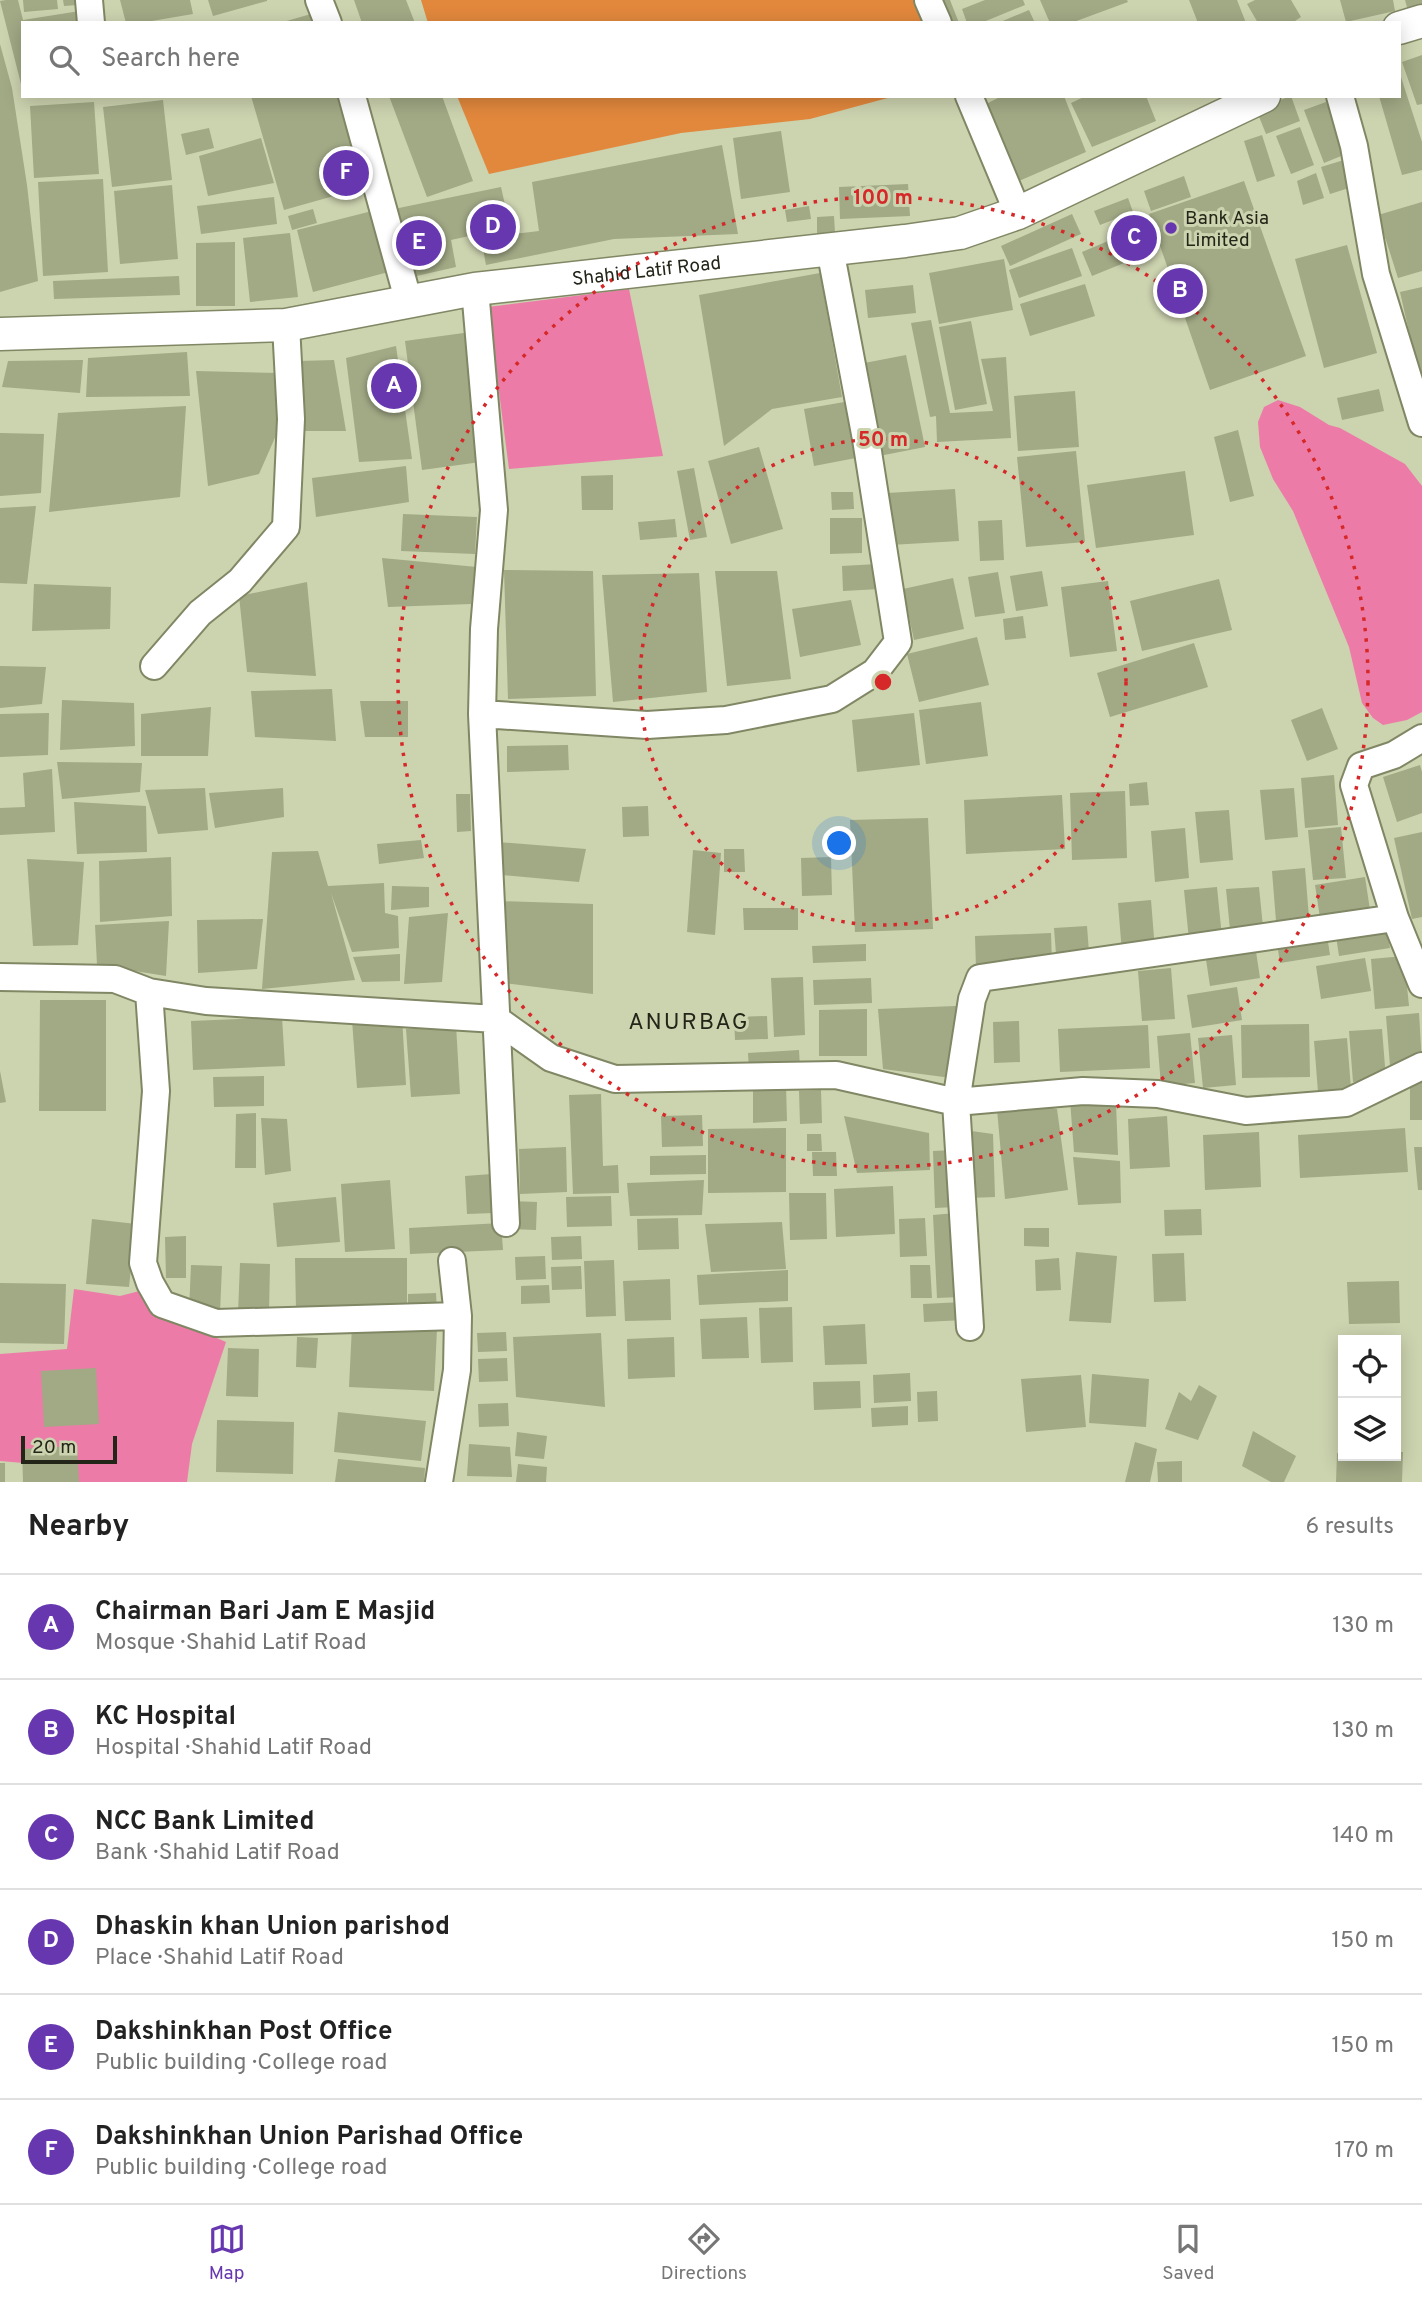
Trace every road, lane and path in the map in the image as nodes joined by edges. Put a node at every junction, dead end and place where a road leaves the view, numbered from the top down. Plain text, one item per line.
1 (89, 0) edge
2 (319, 0) edge
3 (928, 0) edge
4 (91, 21) edge
5 (327, 21) edge
6 (937, 21) edge
7 (1422, 21) edge
8 (1401, 27) edge
9 (353, 98) edge
10 (969, 98) edge
11 (1260, 98) edge
12 (1341, 98) edge
13 (1018, 213) junction
14 (830, 249) junction
15 (475, 289) junction
16 (409, 303) junction
17 (286, 325) junction
18 (0, 334) edge
19 (1422, 423) edge
20 (154, 666) dead end
21 (482, 714) junction
22 (1422, 738) edge
23 (1395, 918) junction
24 (0, 977) edge
25 (1422, 984) edge
26 (149, 992) junction
27 (496, 1019) junction
28 (1422, 1066) edge
29 (956, 1102) junction
30 (506, 1223) dead end
31 (452, 1261) dead end
32 (458, 1316) junction
33 (970, 1327) dead end
34 (439, 1482) edge

1 - 4 street
2 - 5 street
3 - 6 street
7 - 8 street
9 - 16 street
10 - 13 street
11 - 13 street, Shahid Latif Road
12 - 19 street
13 - 14 street, Shahid Latif Road
14 - 15 street, Shahid Latif Road
14 - 21 street
15 - 16 street, Shahid Latif Road
15 - 21 street
16 - 17 street, Shahid Latif Road
17 - 18 street, Shahid Latif Road
17 - 20 street
21 - 27 street
22 - 23 street
23 - 25 street
23 - 29 street
24 - 26 street
26 - 27 street
26 - 32 street
27 - 29 street
27 - 30 street
28 - 29 street
29 - 33 street
31 - 32 street
32 - 34 street

